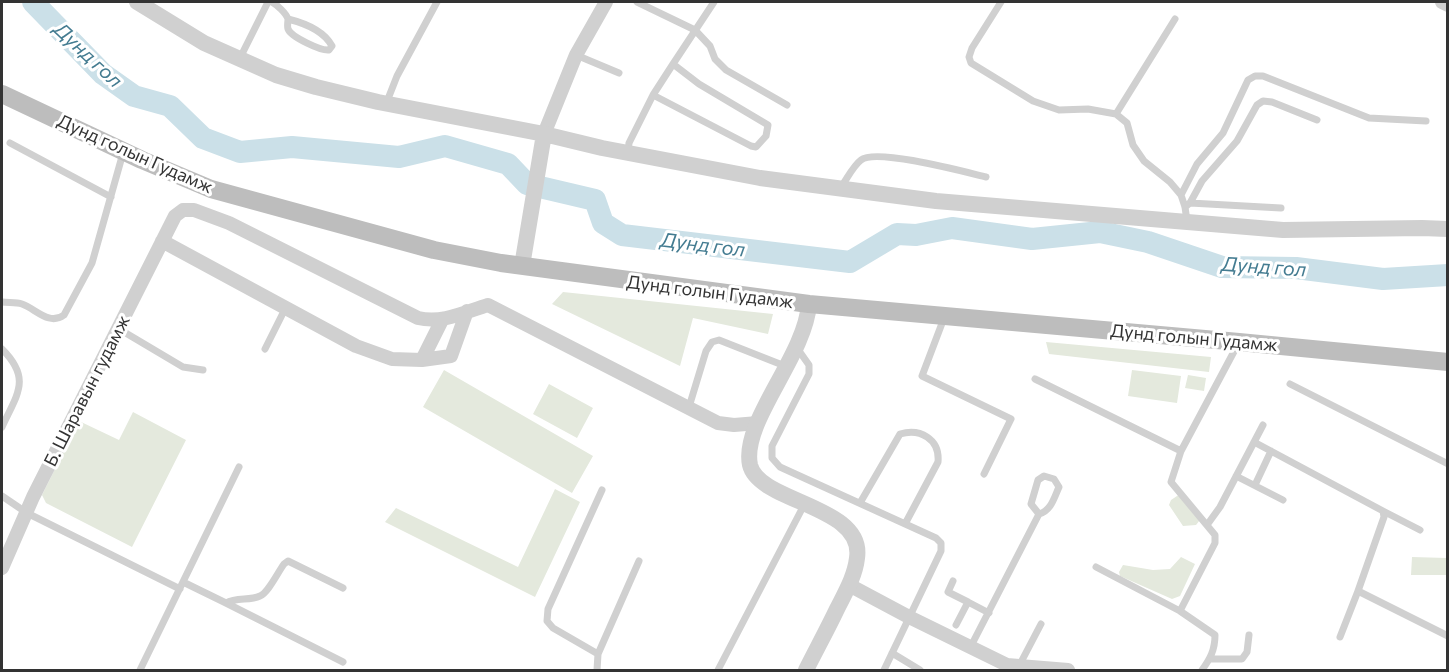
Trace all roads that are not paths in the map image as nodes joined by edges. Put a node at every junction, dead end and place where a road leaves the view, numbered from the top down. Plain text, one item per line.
1 (137, 2) edge
2 (270, 2) edge
3 (436, 2) edge
4 (606, 2) edge
5 (637, 2) edge
6 (714, 2) edge
7 (1001, 2) edge
8 (1442, 2) edge
9 (1448, 5) edge
10 (288, 19) junction
11 (1175, 19) dead end
12 (695, 30) junction
13 (576, 55) junction
14 (239, 59) junction
15 (673, 64) junction
16 (619, 73) dead end
17 (2, 94) edge
18 (653, 95) junction
19 (386, 104) junction
20 (787, 105) dead end
21 (1116, 114) junction
22 (1317, 120) dead end
23 (1426, 121) dead end
24 (543, 140) junction
25 (10, 143) dead end
26 (124, 152) junction
27 (628, 152) junction
28 (986, 177) dead end
29 (839, 189) junction
30 (1180, 195) junction
31 (111, 196) junction
32 (1281, 208) dead end
33 (1187, 210) junction
34 (1448, 229) edge
35 (162, 241) junction
36 (524, 259) junction
37 (2, 302) edge
38 (809, 304) junction
39 (286, 307) junction
40 (467, 312) junction
41 (945, 316) junction
42 (442, 320) junction
43 (118, 329) junction
44 (1239, 342) junction
45 (797, 348) junction
46 (2, 349) edge
47 (266, 349) dead end
48 (422, 360) junction
49 (1448, 362) edge
50 (787, 367) junction
51 (203, 370) dead end
52 (1035, 379) dead end
53 (1290, 384) dead end
54 (688, 407) junction
55 (758, 423) junction
56 (1263, 425) dead end
57 (2, 427) edge
58 (1254, 442) junction
59 (1181, 451) junction
60 (1271, 451) junction
61 (1448, 464) edge
62 (238, 467) dead end
63 (984, 474) dead end
64 (1236, 476) junction
65 (1255, 485) junction
66 (602, 490) dead end
67 (2, 496) edge
68 (1283, 500) dead end
69 (805, 503) junction
70 (860, 503) junction
71 (1383, 511) junction
72 (27, 513) junction
73 (1039, 514) junction
74 (905, 524) junction
75 (1207, 525) junction
76 (1420, 530) dead end
77 (639, 561) dead end
78 (1096, 567) dead end
79 (2, 568) edge
80 (953, 581) dead end
81 (181, 585) junction
82 (849, 585) junction
83 (343, 588) dead end
84 (1358, 591) junction
85 (968, 602) junction
86 (226, 603) junction
87 (1180, 611) junction
88 (988, 613) junction
89 (909, 617) junction
90 (1041, 624) dead end
91 (956, 625) dead end
92 (1249, 635) dead end
93 (1448, 636) edge
94 (1340, 637) dead end
95 (970, 648) junction
96 (892, 653) junction
97 (598, 654) junction
98 (1210, 658) junction
99 (343, 662) dead end
100 (1010, 667) edge
101 (140, 670) edge
102 (597, 670) edge
103 (718, 670) edge
104 (806, 670) edge
105 (884, 670) edge
106 (920, 670) edge
107 (1068, 670) edge
108 (1202, 670) edge

1 - 14 street
2 - 10 lane
2 - 14 lane
3 - 19 lane
4 - 13 street
5 - 12 lane
6 - 12 lane
7 - 21 lane
8 - 9 street
10 - 10 lane
11 - 21 lane
12 - 15 lane
12 - 20 lane
13 - 16 lane
13 - 24 street
14 - 19 street
15 - 18 lane
15 - 18 lane
17 - 26 main road, Дунд голын Гудамж
18 - 27 lane
19 - 24 street
21 - 30 lane
22 - 33 lane
23 - 30 lane
24 - 27 street
24 - 36 street
25 - 31 lane
26 - 31 lane
26 - 36 main road, Дунд голын Гудамж
27 - 29 street
28 - 29 lane
29 - 33 street
30 - 33 lane
31 - 37 lane
32 - 33 lane
33 - 34 street
35 - 39 street
35 - 42 street, Б. Шаравын гудамж
35 - 43 street, Б. Шаравын гудамж
36 - 38 main road, Дунд голын Гудамж
38 - 41 main road, Дунд голын Гудамж
38 - 45 street
39 - 47 lane
39 - 48 street
40 - 42 street
40 - 48 street
40 - 54 street
41 - 44 main road, Дунд голын Гудамж
41 - 63 lane
42 - 48 street
43 - 51 lane
43 - 72 street, Б. Шаравын гудамж
44 - 49 main road, Дунд голын Гудамж
44 - 59 lane
45 - 50 street
45 - 70 lane
46 - 57 lane
50 - 54 lane
50 - 55 street
52 - 59 lane
53 - 61 lane
54 - 55 street
55 - 69 street
56 - 58 lane
58 - 60 lane
58 - 64 lane
59 - 75 lane
60 - 65 lane
60 - 71 lane
62 - 81 lane
64 - 65 lane
64 - 75 lane
65 - 68 lane
66 - 97 lane
67 - 72 lane
69 - 82 street
69 - 103 lane
70 - 74 lane
70 - 74 lane
71 - 76 lane
71 - 84 lane
72 - 79 street, Б. Шаравын гудамж
72 - 81 lane
73 - 73 lane
73 - 88 lane
74 - 89 lane
75 - 87 lane
77 - 97 lane
78 - 87 lane
80 - 85 lane
81 - 86 lane
81 - 101 lane
82 - 89 street
82 - 104 street
83 - 86 lane
84 - 93 lane
84 - 94 lane
85 - 88 lane
85 - 91 lane
86 - 99 lane
87 - 98 lane
88 - 95 lane
89 - 95 street
89 - 96 lane
90 - 100 lane
92 - 98 lane
95 - 100 street
96 - 105 lane
96 - 106 lane
97 - 102 lane
98 - 108 lane
100 - 107 street

